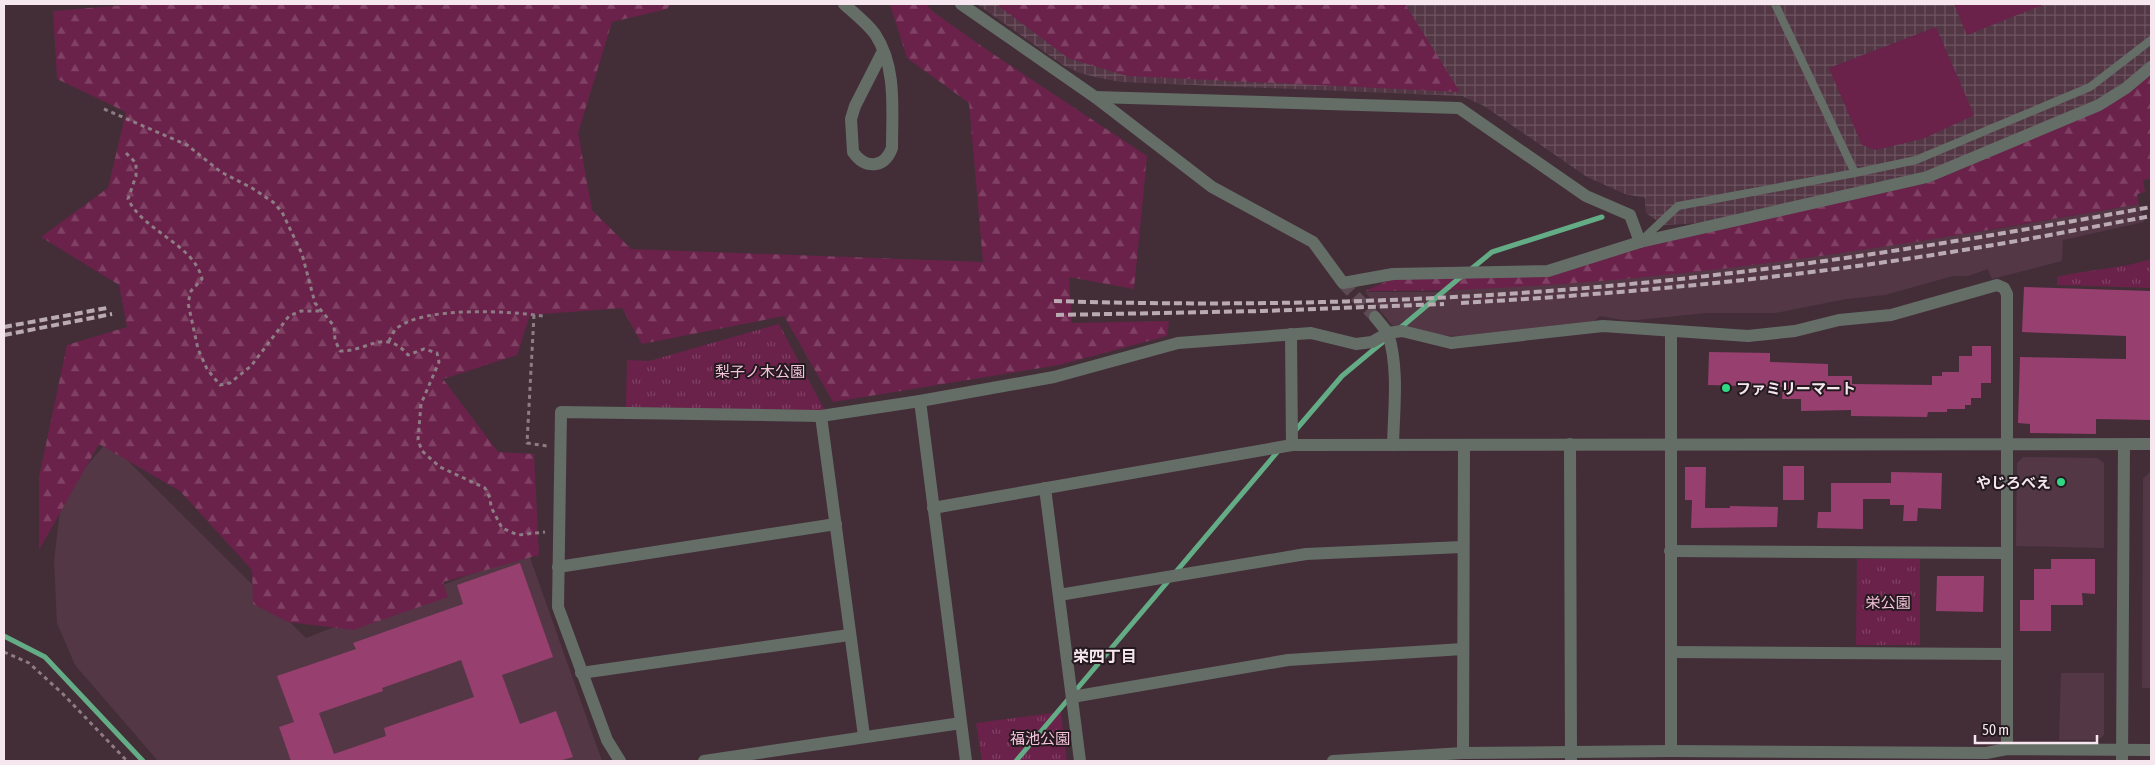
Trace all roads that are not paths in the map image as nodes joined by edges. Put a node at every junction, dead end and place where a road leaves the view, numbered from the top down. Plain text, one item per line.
1 (844, 4) edge
2 (962, 4) edge
3 (1775, 4) edge
4 (2151, 40) edge
5 (883, 51) junction
6 (2151, 67) edge
7 (1095, 97) junction
8 (1855, 173) junction
9 (1640, 242) junction
10 (1375, 317) tunnel mouth
11 (1672, 331) junction
12 (1388, 333) junction
13 (1291, 334) junction
14 (920, 401) junction
15 (821, 416) junction
16 (1464, 444) junction
17 (1570, 444) junction
18 (2151, 444) edge
19 (1292, 445) junction
20 (1393, 445) junction
21 (1671, 445) junction
22 (2124, 445) junction
23 (2006, 446) junction
24 (1045, 488) junction
25 (932, 508) junction
26 (836, 524) junction
27 (1462, 547) junction
28 (1670, 551) junction
29 (2006, 553) junction
30 (558, 567) junction
31 (1059, 595) junction
32 (849, 635) junction
33 (1463, 648) junction
34 (1671, 652) junction
35 (2007, 654) junction
36 (581, 673) junction
37 (1072, 697) junction
38 (961, 723) junction
39 (864, 736) junction
40 (2007, 748) junction
41 (2151, 750) edge
42 (1671, 751) junction
43 (1463, 753) junction
44 (2122, 755) edge
45 (1571, 757) edge
46 (1844, 757) edge
47 (620, 761) edge
48 (704, 761) edge
49 (966, 761) edge
50 (1080, 761) edge
51 (1333, 761) edge

1 - 5 street
2 - 7 street
3 - 8 lane
4 - 8 lane
5 - 5 street
6 - 9 street
7 - 9 street
7 - 9 street
8 - 9 lane
10 - 12 street
11 - 12 street
11 - 21 street
11 - 23 street
12 - 13 street
12 - 20 street
13 - 14 street
13 - 19 street
14 - 15 street
14 - 25 street
15 - 26 street
15 - 30 street
16 - 17 street
16 - 20 street
16 - 27 street
17 - 21 street
17 - 45 street
18 - 22 street
19 - 20 street
19 - 24 street
21 - 23 street
21 - 28 street
22 - 23 street
22 - 44 street
23 - 29 street
24 - 25 street
24 - 31 street
25 - 38 street
26 - 30 street
26 - 32 street
27 - 31 street
27 - 33 street
28 - 29 street
28 - 34 street
29 - 35 street
30 - 36 street
31 - 37 street
32 - 36 street
32 - 39 street
33 - 37 street
33 - 43 street
34 - 35 street
34 - 42 street
35 - 40 street
36 - 47 street
37 - 50 street
38 - 39 street
38 - 49 street
39 - 48 street
40 - 44 street
40 - 46 street
41 - 44 street
42 - 45 street
42 - 46 street
43 - 45 street
43 - 51 street

